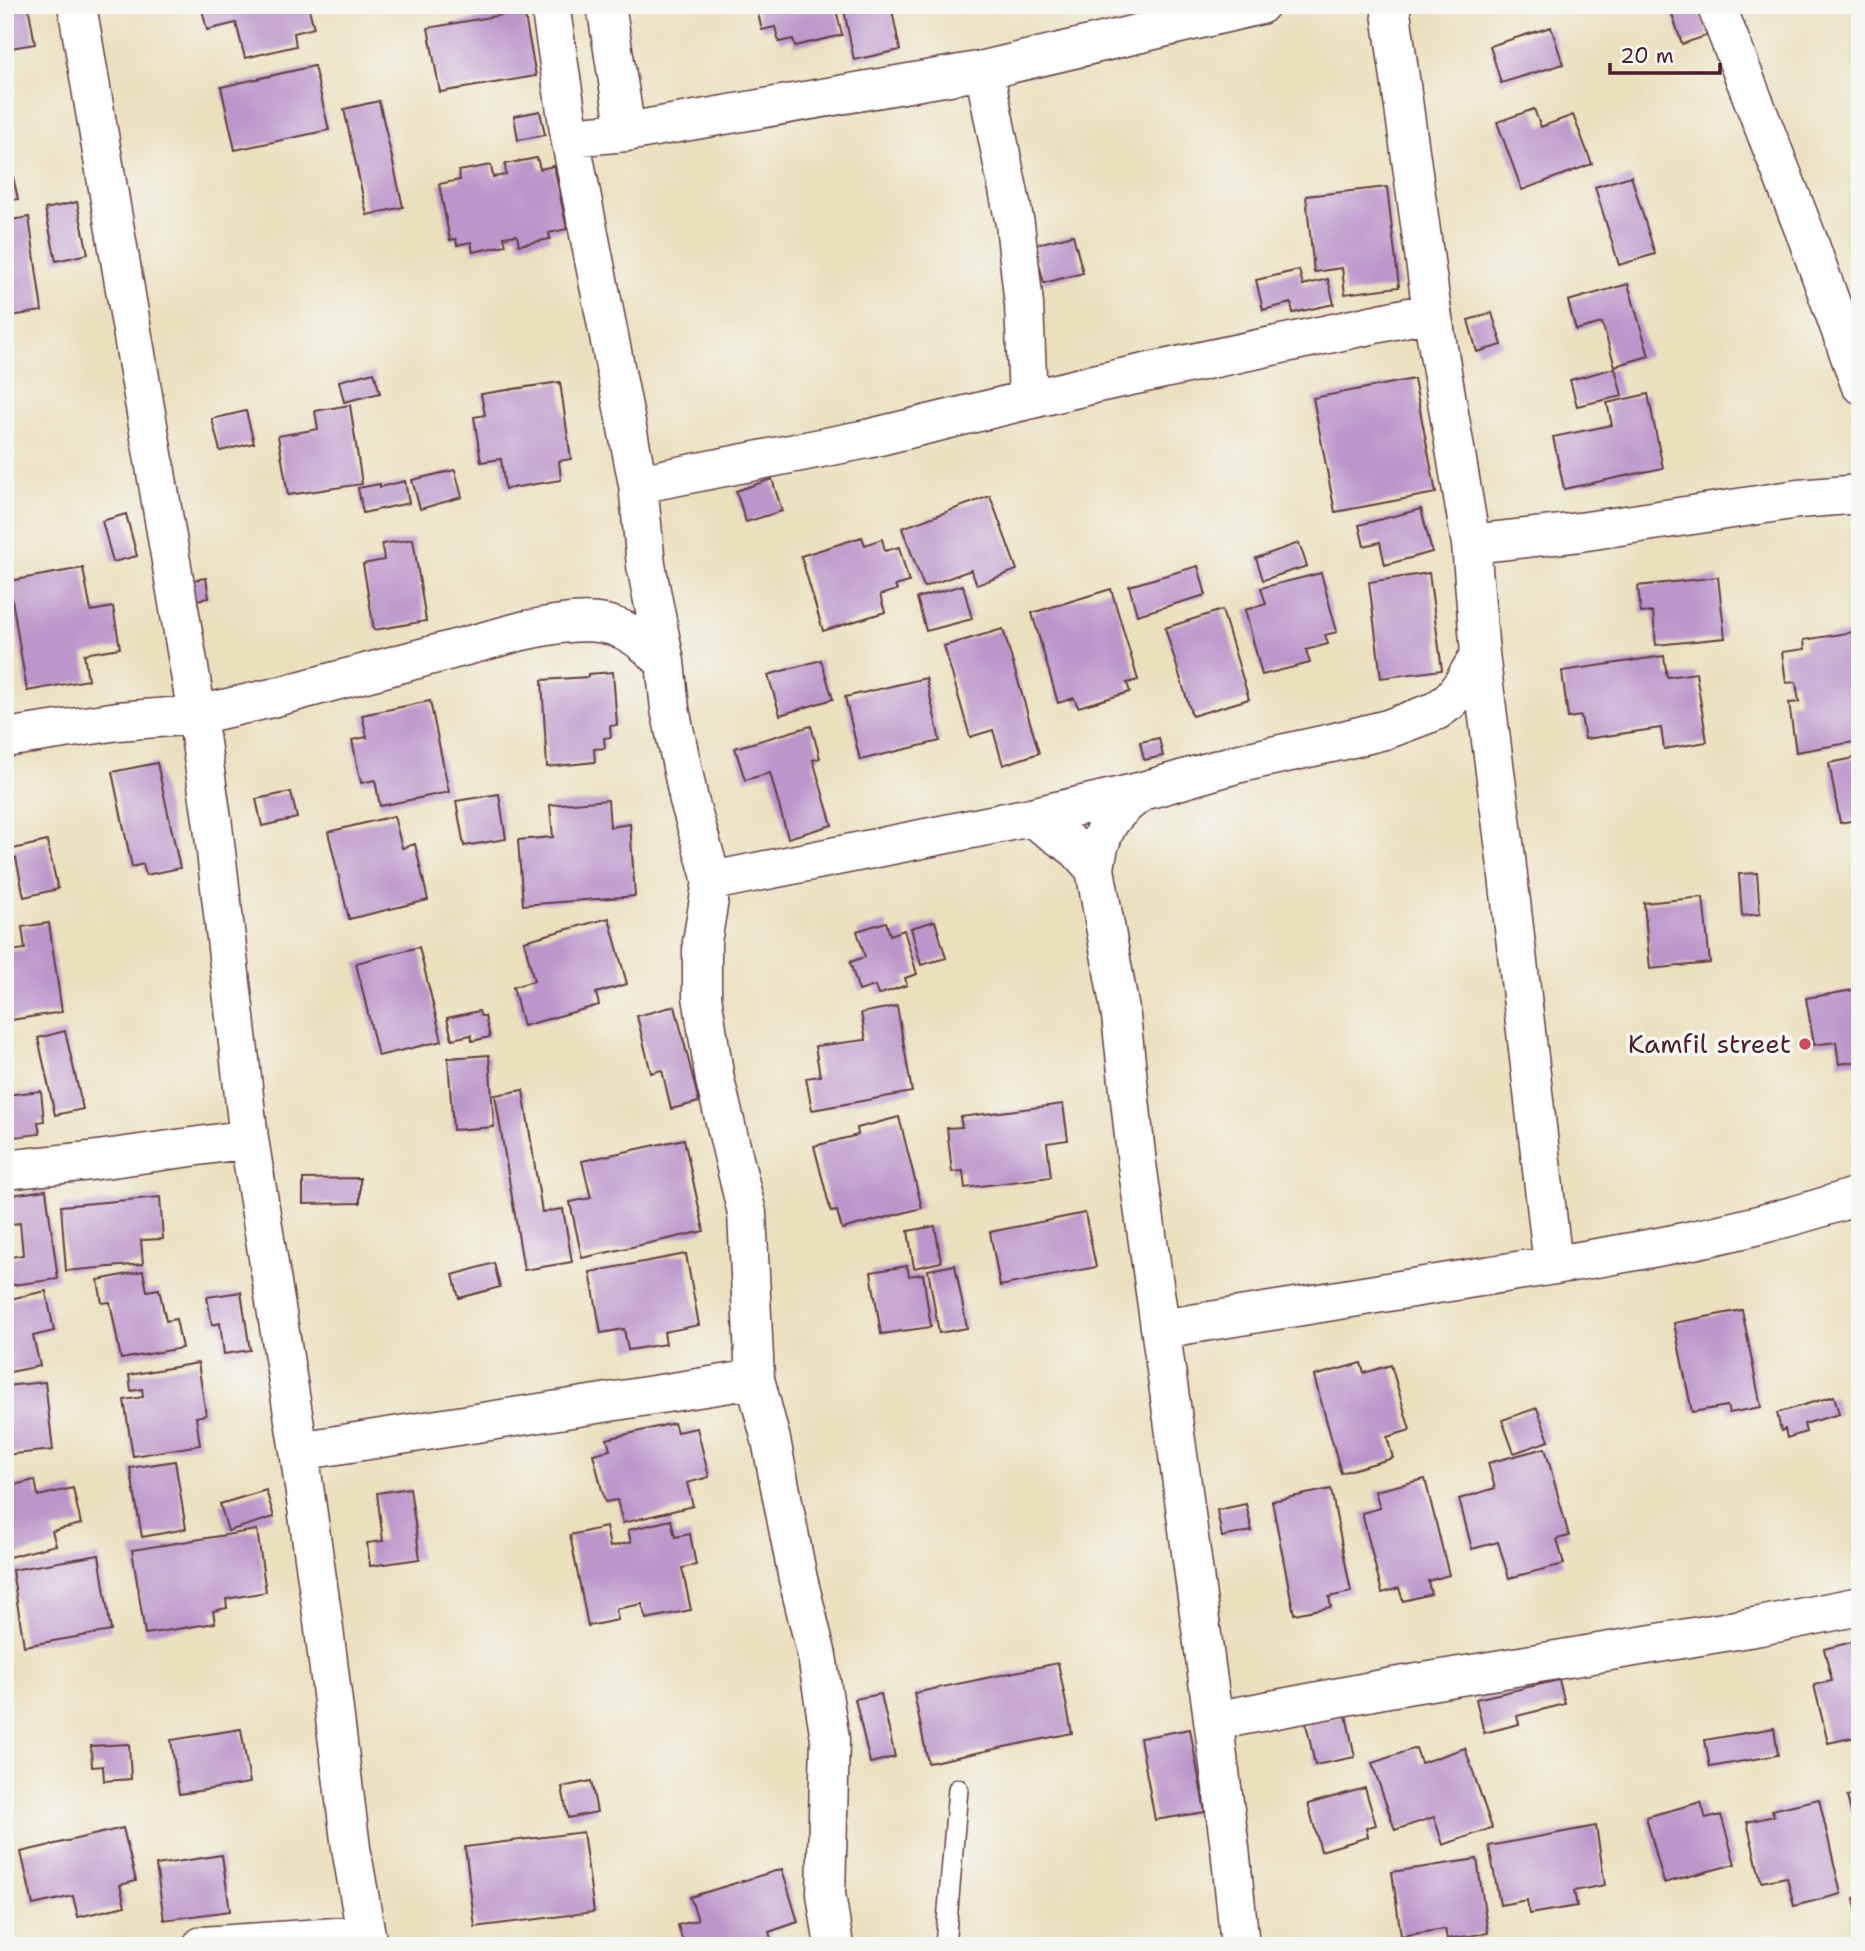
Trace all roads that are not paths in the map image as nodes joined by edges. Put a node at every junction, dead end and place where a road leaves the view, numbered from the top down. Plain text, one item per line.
1 (77, 5) edge
2 (550, 5) edge
3 (606, 5) edge
4 (1260, 5) edge
5 (1390, 5) edge
6 (1716, 5) edge
7 (984, 70) junction
8 (626, 132) junction
9 (570, 137) junction
10 (1432, 312) junction
11 (1860, 384) edge
12 (1028, 399) junction
13 (638, 484) junction
14 (1860, 494) edge
15 (1471, 544) junction
16 (646, 565) junction
17 (587, 622) junction
18 (1480, 654) junction
19 (665, 662) junction
20 (1436, 711) junction
21 (197, 715) junction
22 (5, 738) edge
23 (1491, 745) junction
24 (1143, 791) junction
25 (1031, 817) junction
26 (1095, 869) junction
27 (712, 881) junction
28 (249, 1139) junction
29 (5, 1170) edge
30 (1860, 1195) edge
31 (1553, 1265) junction
32 (1161, 1329) junction
33 (755, 1380) junction
34 (299, 1451) junction
35 (1860, 1605) edge
36 (1213, 1721) junction
37 (958, 1789) dead end
38 (367, 1941) edge
39 (202, 1946) edge
40 (834, 1946) edge
41 (945, 1946) edge
42 (1240, 1946) edge

1 - 21 street
2 - 9 street
3 - 8 street
4 - 7 street
5 - 10 street
6 - 11 street
7 - 8 street
7 - 12 street
8 - 9 street
9 - 13 street
10 - 12 street
10 - 15 street
12 - 13 street
13 - 16 street
14 - 15 street
15 - 18 street
16 - 17 street
16 - 19 street
17 - 19 street
17 - 21 street
18 - 20 street
18 - 23 street
19 - 27 street
20 - 23 street
20 - 24 street
21 - 22 street
21 - 28 street
23 - 31 street
24 - 25 street
24 - 26 street
25 - 26 street
25 - 27 street
26 - 32 street
27 - 33 street
28 - 29 street
28 - 34 street
30 - 31 street
31 - 32 street
32 - 36 street
33 - 34 street
33 - 40 street
34 - 38 street
35 - 36 street
36 - 42 street
37 - 41 lane
38 - 39 street

